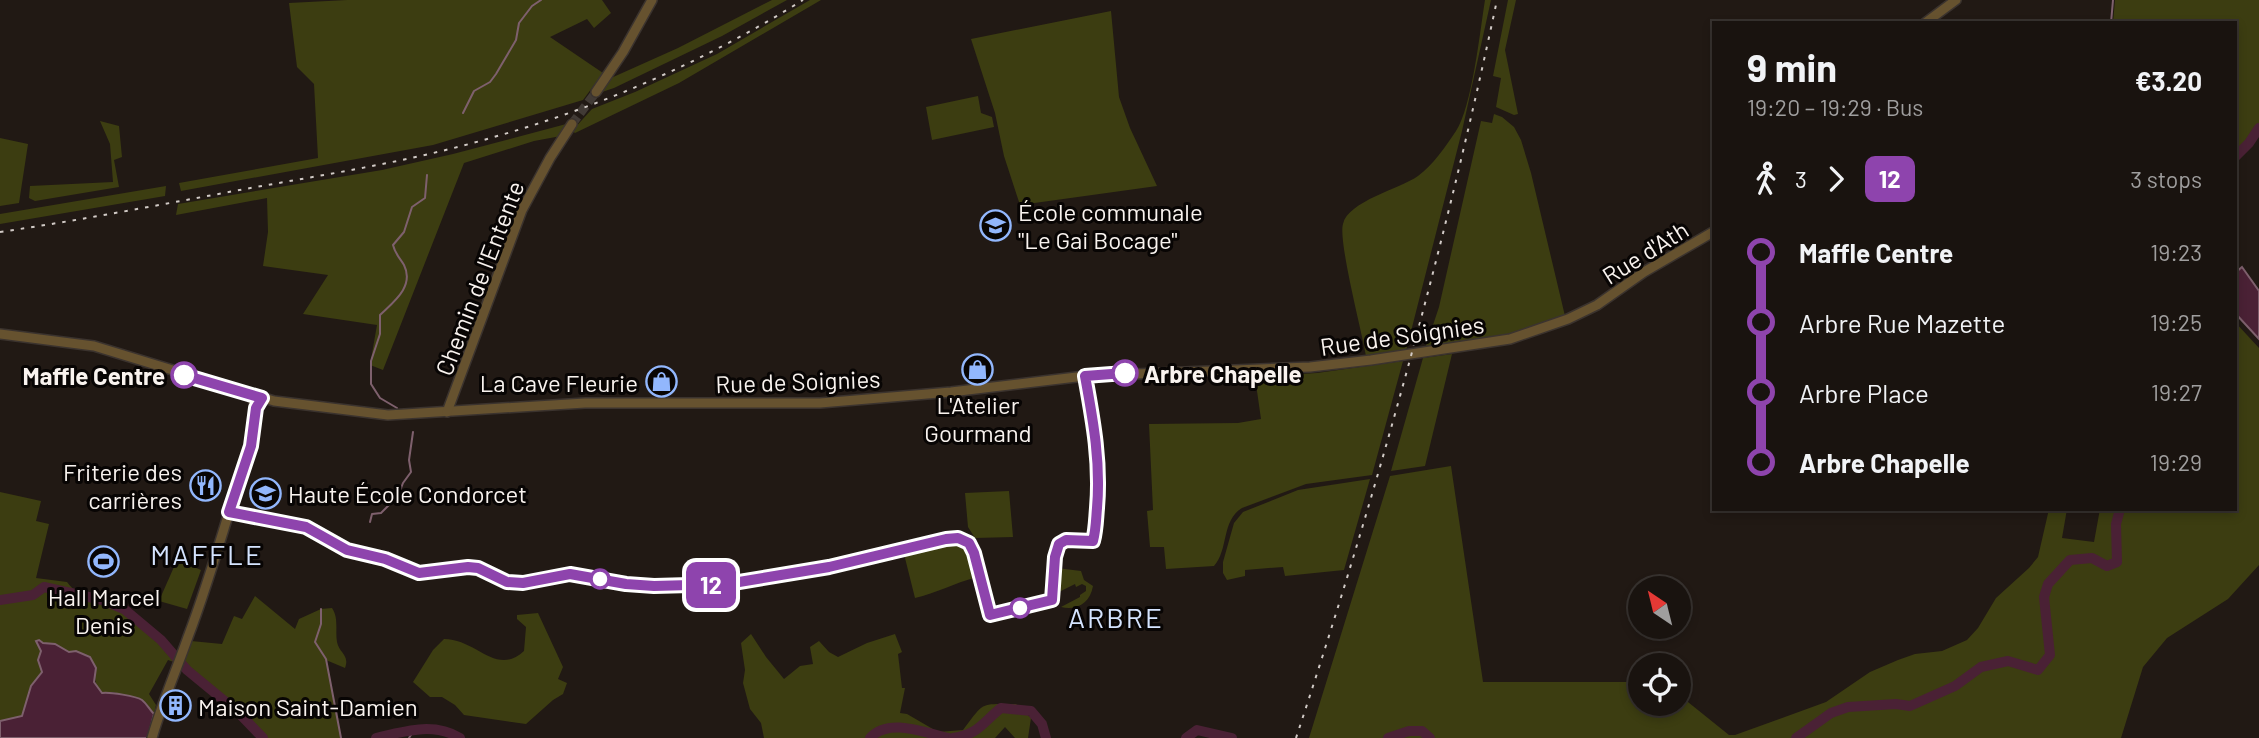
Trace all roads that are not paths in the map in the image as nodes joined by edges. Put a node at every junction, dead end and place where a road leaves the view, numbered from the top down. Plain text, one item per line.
1 (652, 0) edge
2 (1955, 0) edge
3 (1928, 21) edge
4 (596, 92) tunnel mouth
5 (572, 124) tunnel mouth
6 (1712, 233) edge
7 (1597, 305) joint
8 (0, 334) edge
9 (252, 395) junction
10 (262, 398) junction
11 (256, 408) junction
12 (447, 412) junction
13 (152, 738) edge

1 - 4 street
2 - 3 street
5 - 12 street, Chemin de l'Entente
6 - 7 street, Rue d'Ath
7 - 12 street, Rue de Soignies
8 - 9 street, Rue de Soignies
9 - 10 street, Rue de Soignies
9 - 11 street
10 - 11 street
10 - 12 street, Rue de Soignies
11 - 13 street

